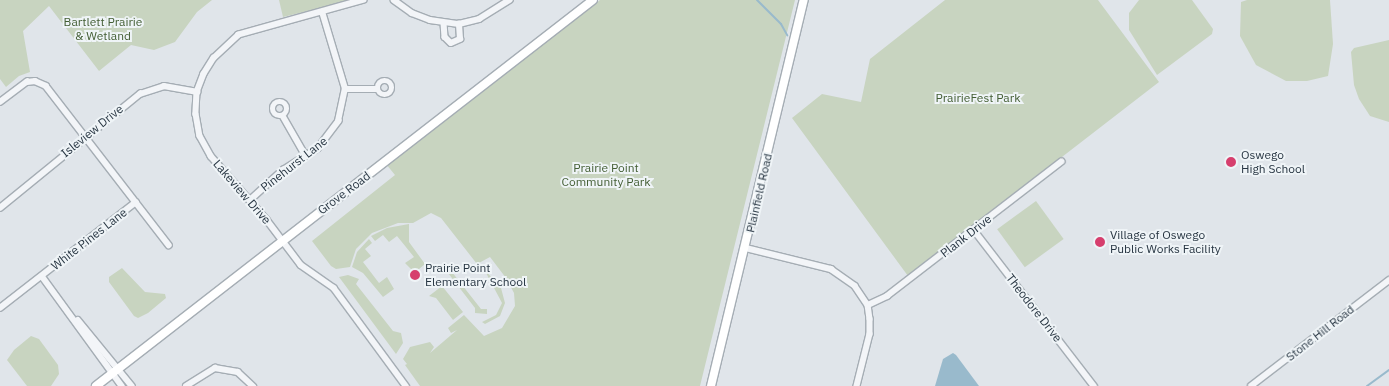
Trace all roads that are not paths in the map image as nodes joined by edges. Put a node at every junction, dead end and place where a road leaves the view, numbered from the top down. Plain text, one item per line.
1 (364, 0) edge
2 (394, 0) edge
3 (510, 0) edge
4 (593, 0) edge
5 (804, 0) edge
6 (322, 12) junction
7 (444, 23) junction
8 (459, 24) junction
9 (345, 89) junction
10 (377, 89) dead end
11 (197, 92) junction
12 (0, 102) edge
13 (283, 116) dead end
14 (85, 136) junction
15 (306, 156) junction
16 (1061, 162) dead end
17 (250, 200) junction
18 (136, 202) junction
19 (0, 208) edge
20 (974, 230) junction
21 (283, 240) junction
22 (169, 245) dead end
23 (746, 248) junction
24 (42, 276) junction
25 (1389, 280) edge
26 (868, 305) junction
27 (0, 308) edge
28 (115, 371) junction
29 (96, 386) edge
30 (122, 386) edge
31 (132, 386) edge
32 (186, 386) edge
33 (253, 386) edge
34 (406, 386) edge
35 (711, 386) edge
36 (858, 386) edge
37 (1094, 386) edge
38 (1251, 386) edge

1 - 6 street, Lakeview Drive
2 - 7 street
3 - 8 street
4 - 21 street, Grove Road
5 - 23 street, Plainfield Road
6 - 9 street, Pinehurst Lane
6 - 11 street, Lakeview Drive
7 - 8 street
7 - 8 street
9 - 10 street
9 - 15 street, Pinehurst Lane
11 - 14 street, Isleview Drive
11 - 17 street, Lakeview Drive
12 - 14 street
13 - 15 street
14 - 18 street
14 - 19 street, Isleview Drive
15 - 17 street, Pinehurst Lane
16 - 20 street, Plank Drive
17 - 21 street, Lakeview Drive
18 - 22 street
18 - 24 street, White Pines Lane
20 - 26 street, Plank Drive
20 - 37 street, Theodore Drive
21 - 28 street, Grove Road
21 - 34 street, Lakeview Drive
23 - 26 street
23 - 35 street, Plainfield Road
24 - 27 street, White Pines Lane
24 - 28 street
25 - 38 street, Stone Hill Road
26 - 36 street
28 - 29 street, Grove Road
28 - 30 street
28 - 31 street
32 - 33 street

